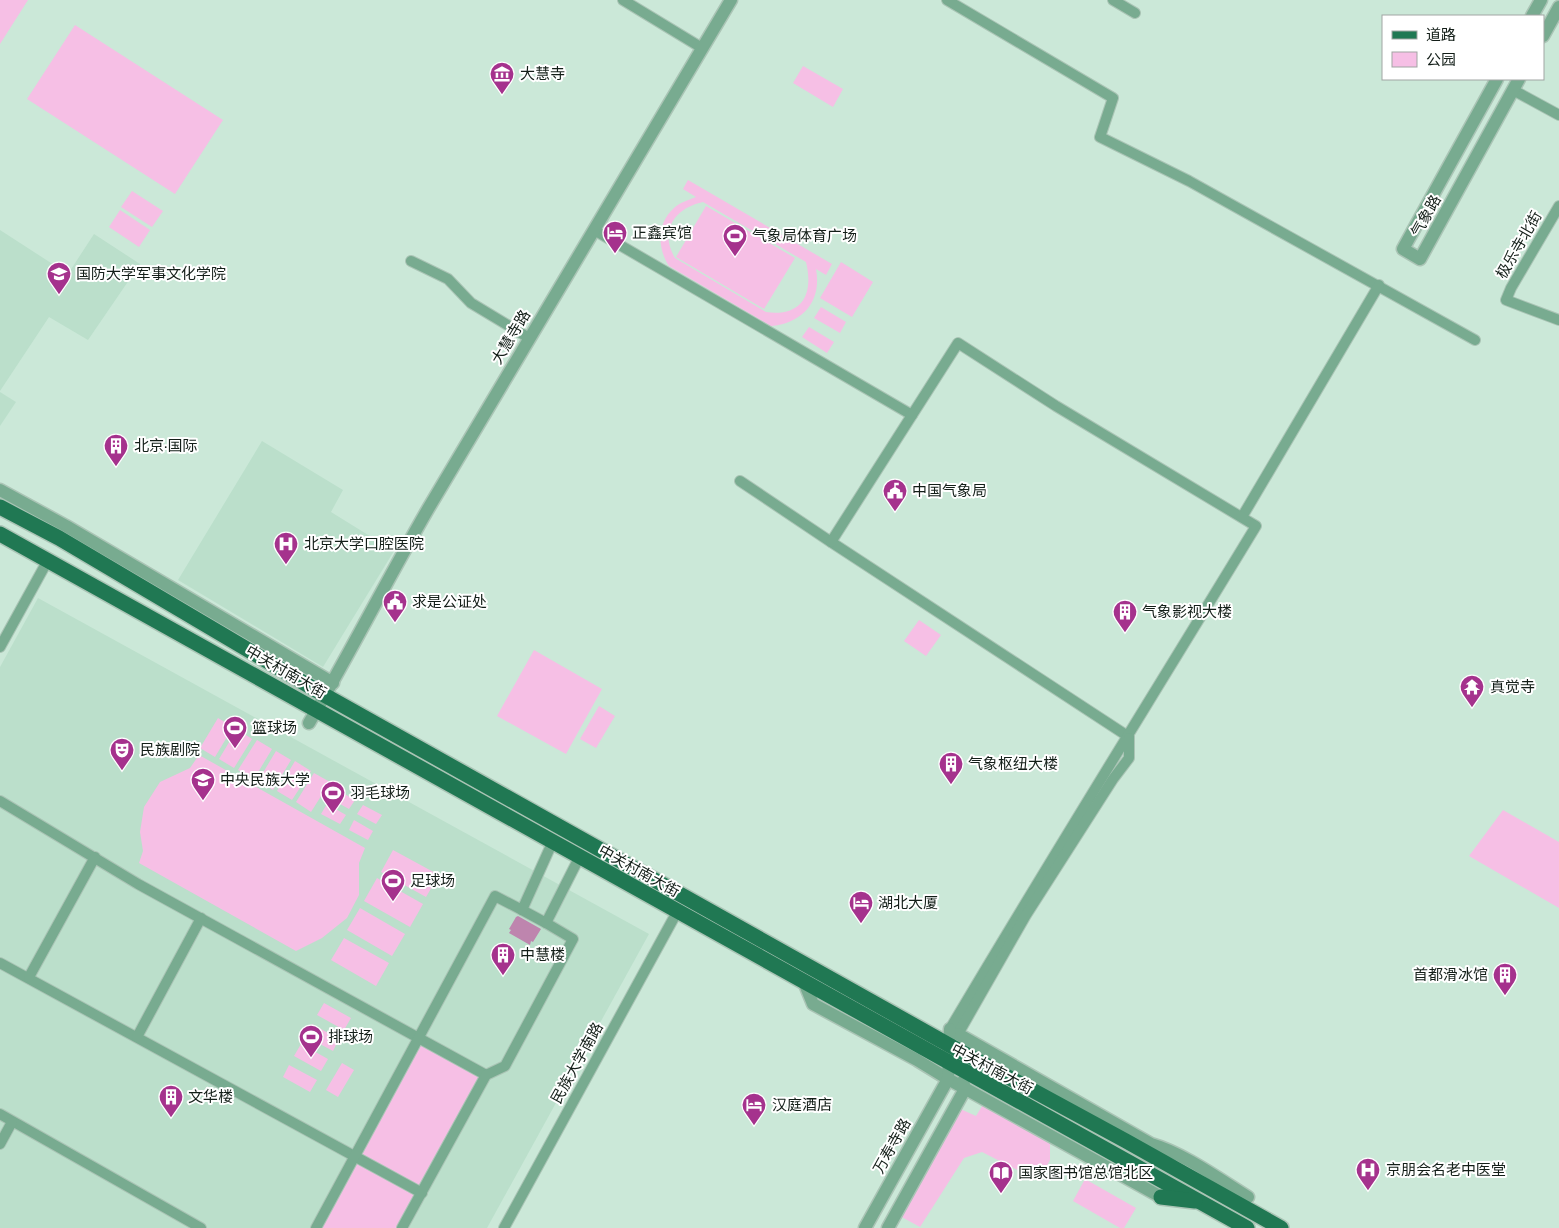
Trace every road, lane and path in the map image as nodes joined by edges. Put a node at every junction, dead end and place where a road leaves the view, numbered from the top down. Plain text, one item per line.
1 (623, 0) edge
2 (731, 0) edge
3 (947, 0) edge
4 (1113, 0) edge
5 (1541, 0) edge
6 (964, 4) edge
7 (1559, 7) edge
8 (1135, 13) dead end
9 (1533, 15) edge
10 (1544, 34) edge
11 (702, 48) junction
12 (1496, 80) edge
13 (1518, 80) edge
14 (1513, 90) junction
15 (1559, 115) edge
16 (1450, 163) junction
17 (1468, 173) junction
18 (1559, 206) edge
19 (594, 230) junction
20 (411, 261) dead end
21 (1379, 285) junction
22 (1559, 320) edge
23 (530, 338) junction
24 (1475, 340) dead end
25 (912, 415) junction
26 (740, 481) dead end
27 (0, 490) edge
28 (0, 507) edge
29 (1242, 517) junction
30 (0, 534) edge
31 (831, 542) junction
32 (48, 560) junction
33 (0, 647) edge
34 (329, 690) junction
35 (317, 709) junction
36 (309, 724) dead end
37 (1129, 736) junction
38 (0, 801) edge
39 (553, 841) junction
40 (580, 856) junction
41 (95, 858) junction
42 (522, 910) junction
43 (677, 912) junction
44 (201, 918) junction
45 (546, 923) junction
46 (0, 963) edge
47 (29, 977) junction
48 (804, 982) junction
49 (137, 1037) junction
50 (419, 1038) junction
51 (954, 1040) junction
52 (955, 1066) junction
53 (486, 1075) junction
54 (948, 1079) junction
55 (965, 1089) junction
56 (0, 1114) edge
57 (12, 1122) junction
58 (1126, 1141) junction
59 (0, 1144) edge
60 (1151, 1144) junction
61 (356, 1157) junction
62 (422, 1193) junction
63 (1162, 1197) joint
64 (1248, 1197) joint
65 (1200, 1201) junction
66 (1275, 1225) edge
67 (201, 1228) edge
68 (316, 1228) edge
69 (402, 1228) edge
70 (504, 1228) edge
71 (864, 1228) edge
72 (888, 1228) edge
73 (1247, 1228) edge

1 - 11 street
2 - 11 street, 大慧寺路
3 - 6 street
4 - 8 street
5 - 9 street
6 - 21 street
7 - 10 street
11 - 19 street, 大慧寺路
12 - 16 street, 气象路
13 - 14 street, 气象路
14 - 15 street
14 - 17 street, 气象路
16 - 17 street
16 - 17 street, 气象路
18 - 22 street, 极乐寺北街
19 - 23 street, 大慧寺路
19 - 25 street
20 - 23 street
21 - 24 street
21 - 29 street
23 - 34 street, 大慧寺路
25 - 29 street
25 - 31 street
26 - 31 street
27 - 34 street, 中关村南大街
28 - 34 main road, 中关村南大街
29 - 37 street
30 - 32 main road, 中关村南大街
31 - 37 street
32 - 33 street
32 - 35 main road, 中关村南大街
34 - 35 street, 大慧寺路
34 - 51 main road, 中关村南大街
35 - 36 street, 大慧寺路
35 - 39 main road, 中关村南大街
37 - 51 street
38 - 41 street
39 - 40 main road, 中关村南大街
39 - 42 street
40 - 43 main road, 中关村南大街
40 - 45 street
41 - 44 street
41 - 47 street
42 - 45 street
42 - 50 street
43 - 48 main road, 中关村南大街
43 - 70 street, 民族大学南路
44 - 49 street
44 - 50 street
45 - 53 street
46 - 47 street
47 - 49 street
48 - 52 main road, 中关村南大街
48 - 54 street, 中关村南大街
49 - 61 street
50 - 53 street
50 - 61 street
51 - 52 street
51 - 58 main road, 中关村南大街
51 - 60 street, 中关村南大街
52 - 54 street
52 - 55 street
52 - 65 main road, 中关村南大街
53 - 62 street
54 - 55 street, 中关村南大街
54 - 71 street, 万寿寺路
55 - 63 street, 中关村南大街
55 - 72 street
56 - 57 street
57 - 59 street
57 - 67 street
58 - 60 main road
58 - 66 main road, 中关村南大街
60 - 64 street, 中关村南大街
61 - 62 street
61 - 68 street
62 - 69 street
63 - 65 main road
64 - 66 main road
65 - 73 main road, 中关村南大街

